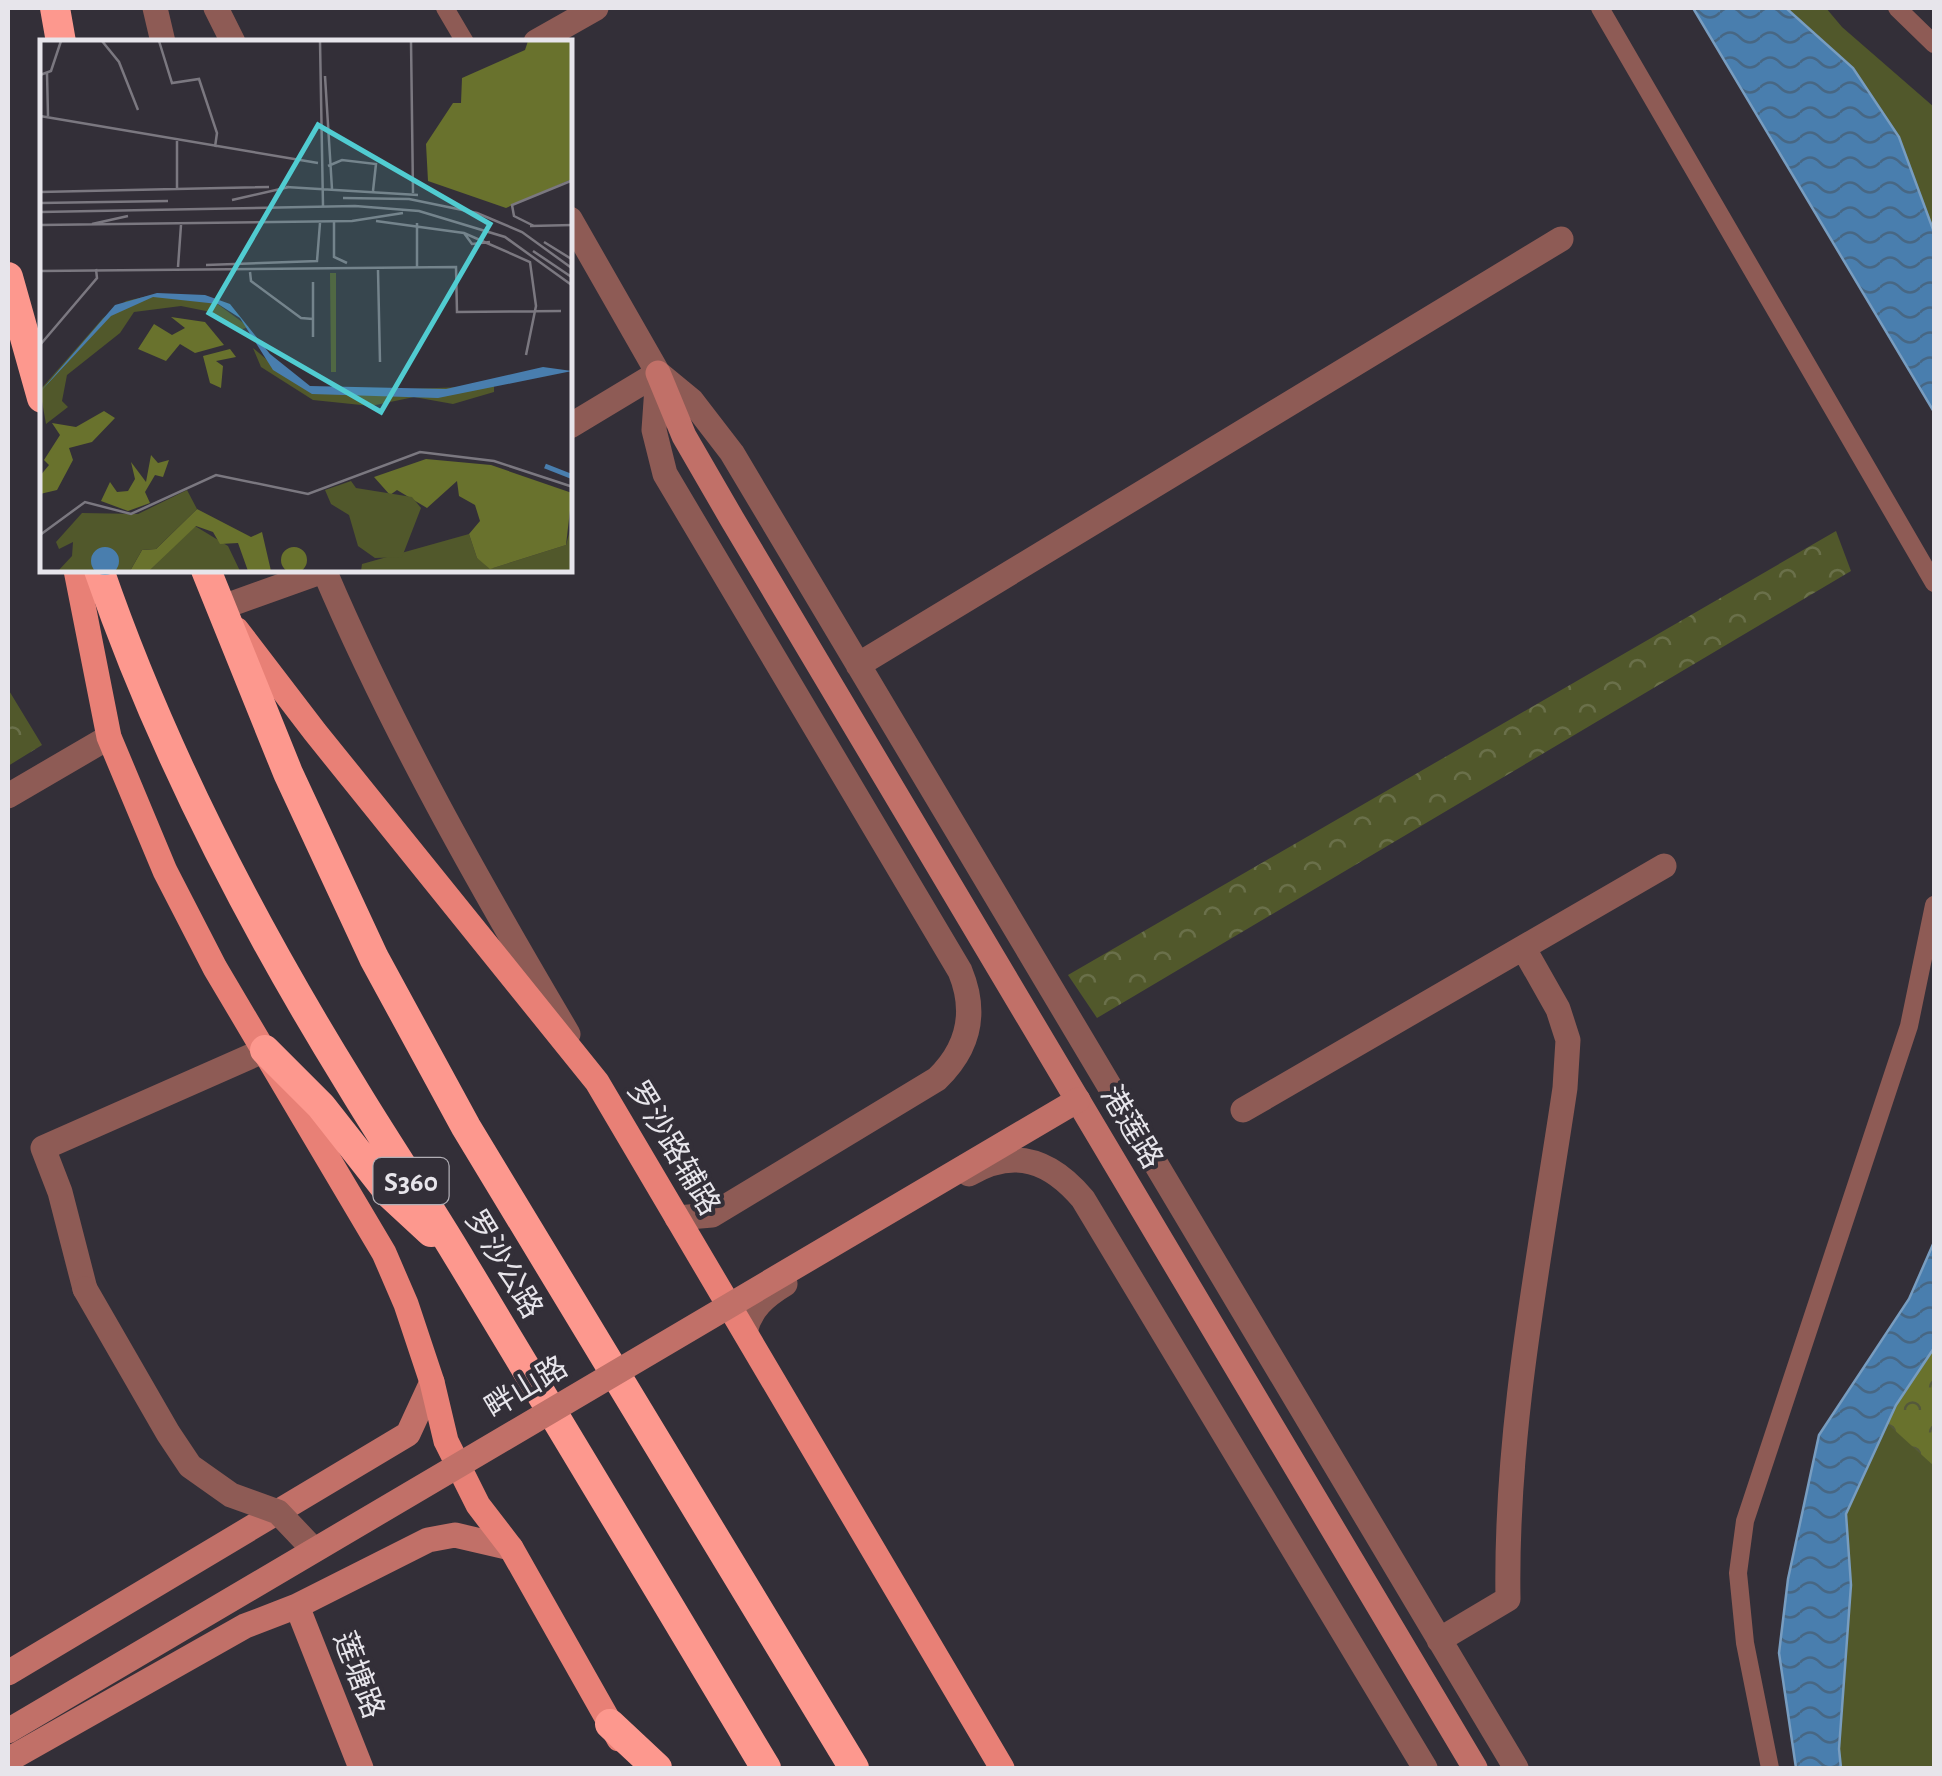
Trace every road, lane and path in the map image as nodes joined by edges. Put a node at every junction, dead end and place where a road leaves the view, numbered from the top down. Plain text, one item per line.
1 (55, 8) edge
2 (156, 8) edge
3 (216, 8) edge
4 (445, 8) edge
5 (596, 8) edge
6 (1600, 8) edge
7 (1898, 8) edge
8 (61, 40) edge
9 (163, 40) edge
10 (232, 40) edge
11 (465, 40) edge
12 (540, 40) edge
13 (1934, 44) edge
14 (572, 223) edge
15 (1561, 239) dead end
16 (8, 277) edge
17 (658, 373) junction
18 (40, 391) edge
19 (572, 425) edge
20 (76, 572) edge
21 (101, 572) edge
22 (207, 572) edge
23 (319, 572) edge
24 (326, 572) edge
25 (1934, 583) edge
26 (220, 608) junction
27 (858, 666) junction
28 (109, 736) junction
29 (8, 796) edge
30 (1664, 866) dead end
31 (1934, 905) edge
32 (1524, 949) junction
33 (265, 1050) junction
34 (597, 1082) junction
35 (1078, 1100) junction
36 (1243, 1110) dead end
37 (677, 1218) junction
38 (462, 1260) junction
39 (745, 1332) junction
40 (432, 1382) junction
41 (511, 1548) junction
42 (314, 1550) junction
43 (297, 1606) junction
44 (1439, 1640) junction
45 (8, 1673) edge
46 (610, 1724) junction
47 (8, 1731) edge
48 (8, 1760) edge
49 (361, 1768) edge
50 (637, 1768) edge
51 (657, 1768) edge
52 (766, 1768) edge
53 (854, 1768) edge
54 (1002, 1768) edge
55 (1425, 1768) edge
56 (1475, 1768) edge
57 (1516, 1768) edge
58 (1770, 1768) edge

1 - 8 highway
2 - 9 street
3 - 10 street
4 - 11 lane
5 - 12 street
6 - 25 lane
7 - 13 lane
14 - 17 street
15 - 27 street
16 - 18 highway
17 - 19 street
17 - 27 street
17 - 35 street, 港莲路
17 - 37 street
20 - 28 main road
21 - 38 highway, 罗沙公路 / S360
22 - 26 highway, 罗沙公路 / S360
23 - 26 street
24 - 34 street
26 - 34 main road, 罗沙路辅路
26 - 53 highway, 罗沙公路 / S360
27 - 44 street
28 - 29 street
28 - 33 main road
30 - 32 street
31 - 58 lane
32 - 36 street
32 - 44 street
33 - 38 highway
33 - 40 main road
33 - 42 street, bridge
34 - 37 main road, 罗沙路辅路
35 - 42 street, 畔山路, bridge
35 - 56 street, 港莲路
37 - 39 main road, 罗沙路辅路
38 - 52 highway, 罗沙公路 / S360
39 - 54 main road, 罗沙路辅路
39 - 55 street
40 - 41 main road
40 - 45 street
41 - 43 street
41 - 46 main road
42 - 47 street, 畔山路, bridge
43 - 48 street
43 - 49 street, 莲塘路
44 - 57 street
46 - 50 main road
46 - 51 highway

